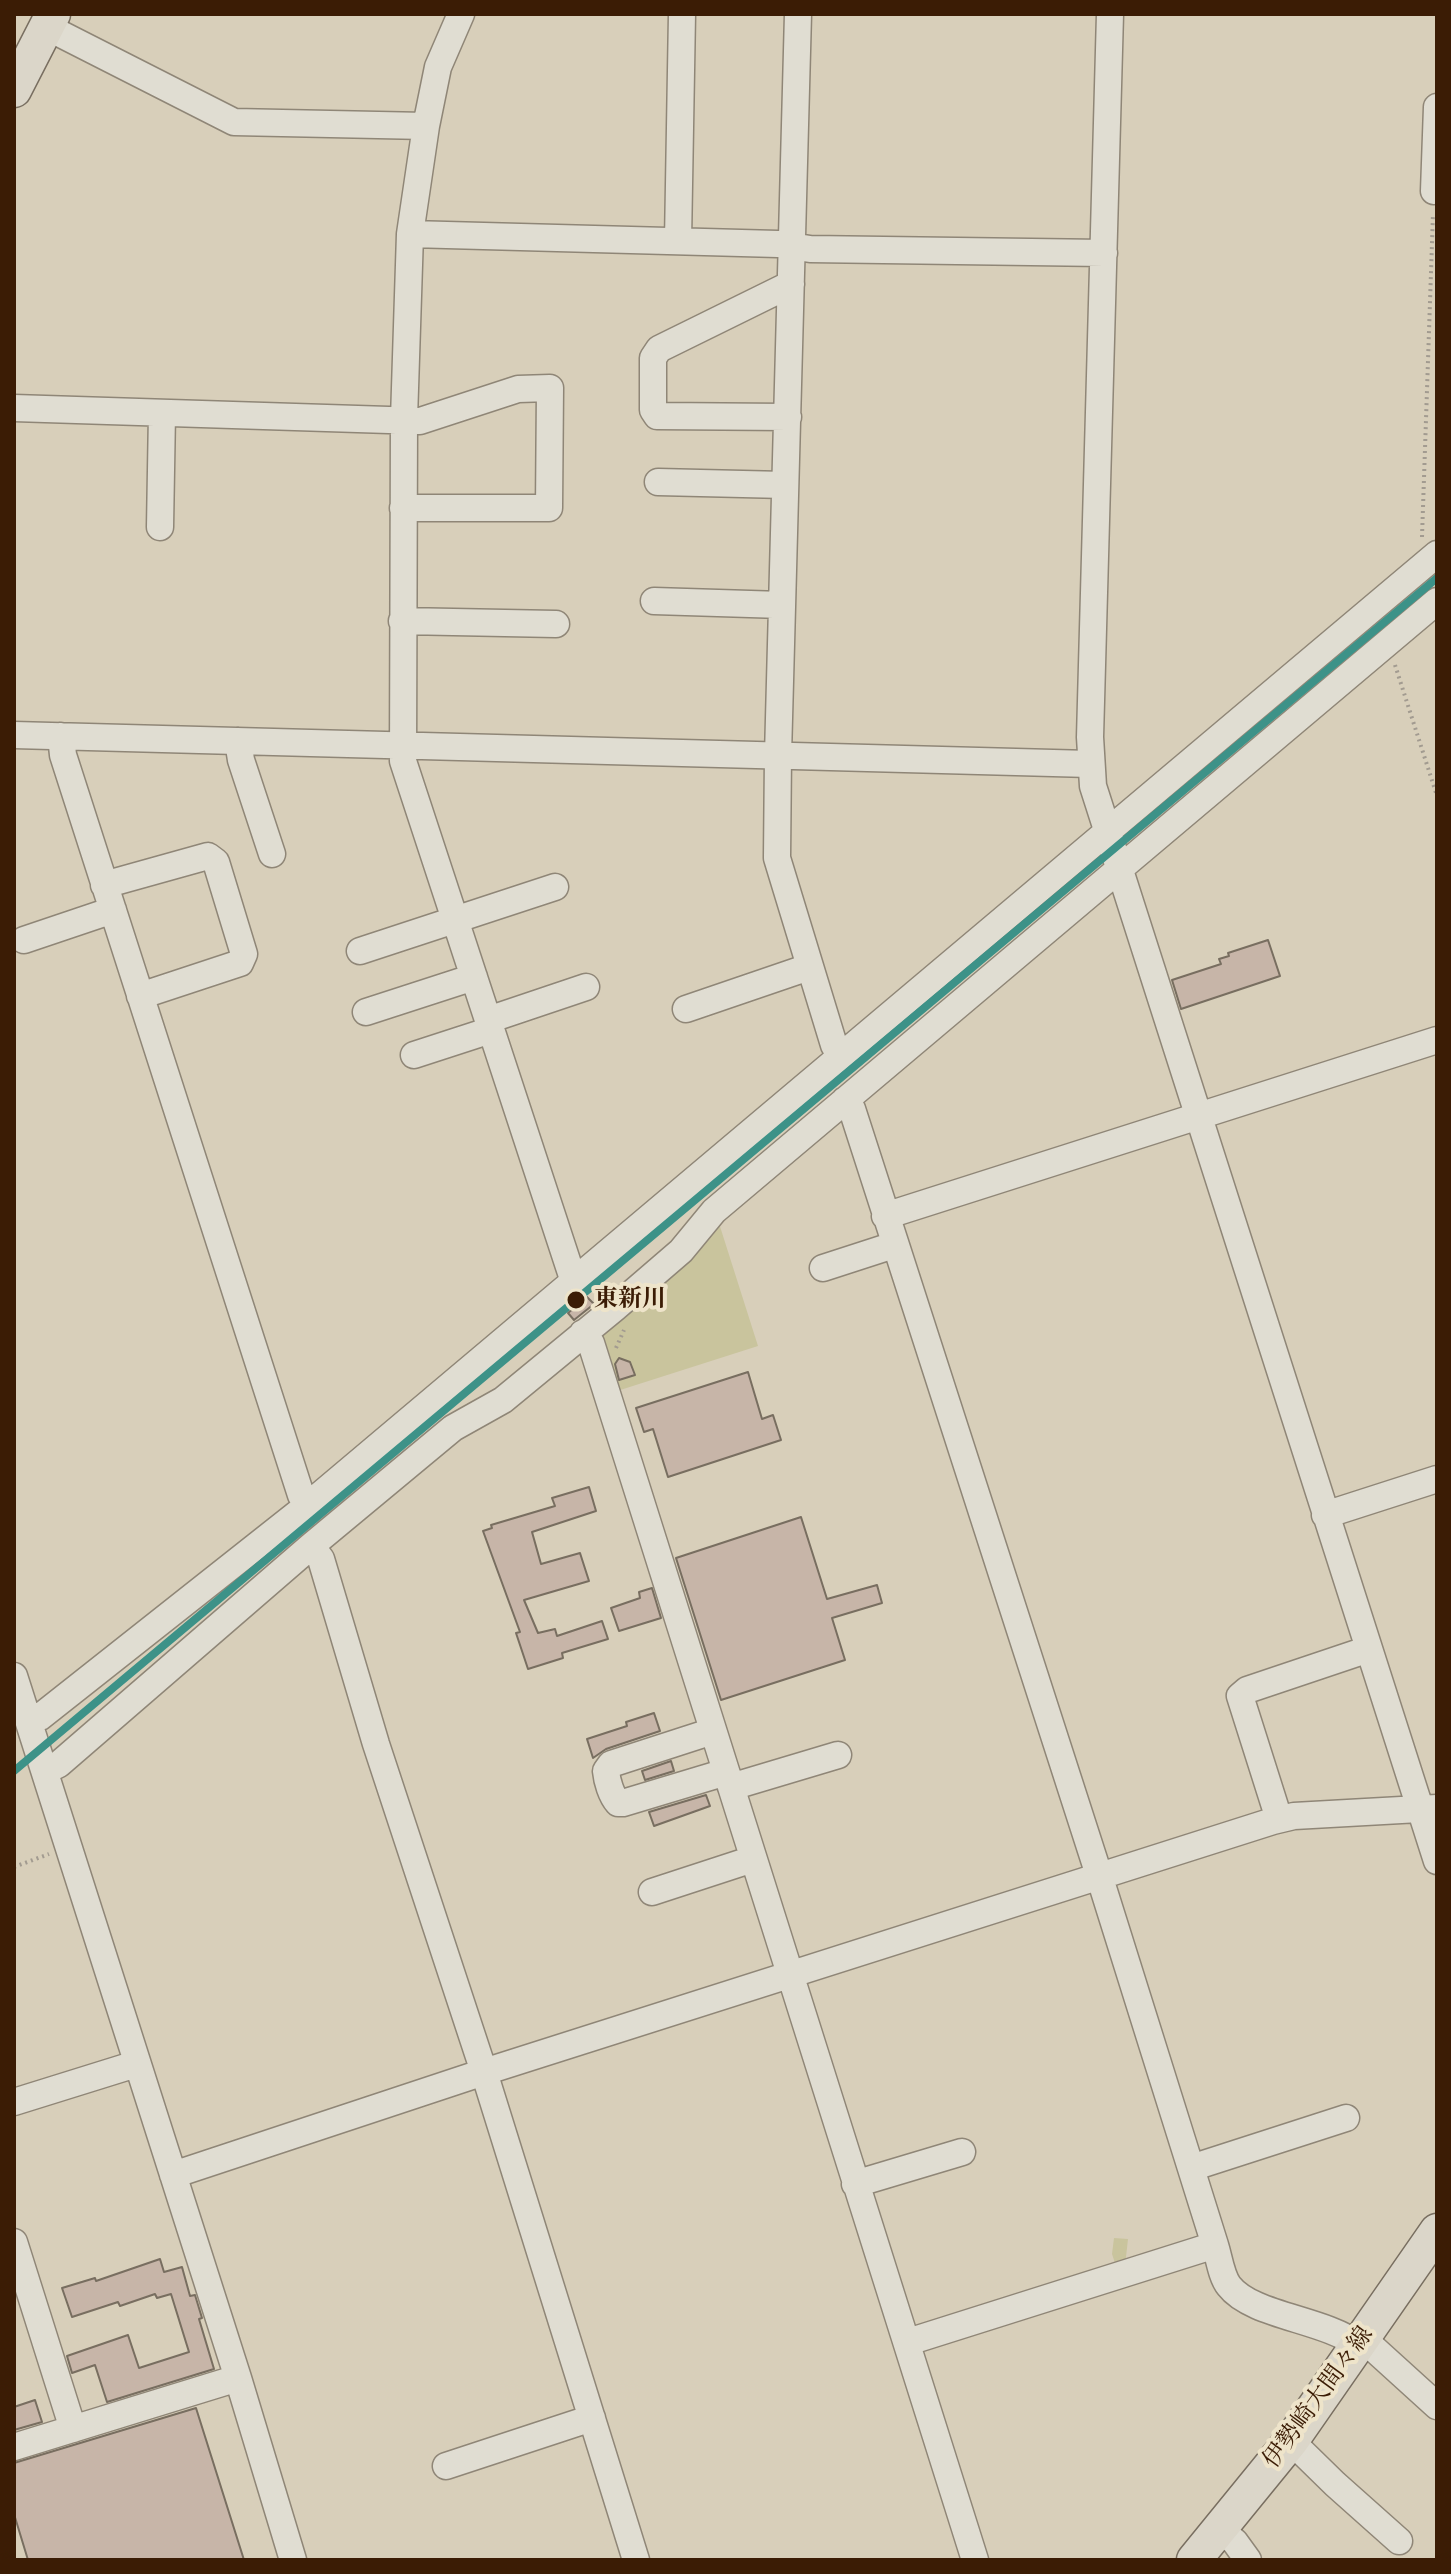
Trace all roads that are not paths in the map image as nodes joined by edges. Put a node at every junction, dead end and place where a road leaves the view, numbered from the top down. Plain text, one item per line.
1 (461, 14) edge
2 (682, 14) edge
3 (798, 14) edge
4 (1110, 14) edge
5 (50, 21) edge
6 (14, 90) edge
7 (1437, 107) edge
8 (426, 126) junction
9 (1434, 191) road end
10 (410, 234) junction
11 (678, 241) junction
12 (792, 246) junction
13 (1104, 253) junction
14 (791, 284) junction
15 (14, 408) edge
16 (162, 413) junction
17 (788, 417) junction
18 (404, 419) junction
19 (658, 482) dead end
20 (785, 485) junction
21 (403, 508) junction
22 (160, 527) dead end
23 (1430, 560) edge
24 (654, 601) dead end
25 (1437, 601) edge
26 (782, 605) junction
27 (402, 621) junction
28 (556, 624) dead end
29 (14, 735) edge
30 (61, 736) junction
31 (238, 741) junction
32 (401, 746) junction
33 (778, 755) junction
34 (1090, 764) junction
35 (1106, 831) junction
36 (272, 854) dead end
37 (1120, 869) junction
38 (555, 887) dead end
39 (108, 898) junction
40 (456, 919) junction
41 (24, 940) dead end
42 (360, 951) dead end
43 (809, 967) junction
44 (474, 977) junction
45 (586, 987) dead end
46 (140, 996) junction
47 (686, 1009) dead end
48 (366, 1012) dead end
49 (490, 1025) junction
50 (1437, 1040) edge
51 (414, 1055) dead end
52 (840, 1055) junction
53 (845, 1100) junction
54 (1199, 1116) junction
55 (885, 1216) junction
56 (894, 1245) junction
57 (823, 1268) dead end
58 (573, 1279) junction
59 (583, 1333) junction
60 (1437, 1479) edge
61 (307, 1506) junction
62 (1325, 1515) junction
63 (311, 1546) junction
64 (1369, 1649) junction
65 (14, 1676) edge
66 (29, 1722) junction
67 (713, 1731) junction
68 (838, 1755) dead end
69 (45, 1771) junction
70 (729, 1780) junction
71 (1429, 1809) edge
72 (1279, 1819) junction
73 (753, 1859) junction
74 (1437, 1861) edge
75 (1099, 1875) junction
76 (652, 1892) dead end
77 (790, 1975) junction
78 (136, 2064) junction
79 (484, 2072) junction
80 (14, 2102) edge
81 (1346, 2118) dead end
82 (962, 2152) dead end
83 (1191, 2168) junction
84 (173, 2175) junction
85 (855, 2184) junction
86 (1437, 2231) edge
87 (1215, 2245) junction
88 (17, 2250) edge
89 (908, 2342) junction
90 (1359, 2342) junction
91 (238, 2378) junction
92 (1437, 2406) edge
93 (592, 2418) junction
94 (73, 2429) junction
95 (1291, 2441) junction
96 (14, 2447) edge
97 (446, 2466) dead end
98 (1220, 2529) junction
99 (1399, 2541) dead end
100 (293, 2560) edge
101 (636, 2560) edge
102 (975, 2560) edge
103 (1194, 2560) edge
104 (1248, 2560) edge

1 - 8 street
2 - 11 street
3 - 12 street
4 - 13 street
5 - 6 main road
5 - 8 street
7 - 9 street
8 - 10 street
10 - 11 street
10 - 18 street
11 - 12 street
12 - 13 street
12 - 14 street
13 - 34 street
14 - 17 street
14 - 17 street
15 - 16 street
16 - 18 street
16 - 22 street
17 - 20 street
18 - 21 street
18 - 21 street
19 - 20 street
20 - 26 street
21 - 27 street
23 - 35 street
24 - 26 street
25 - 37 street
26 - 33 street
27 - 28 street
27 - 32 street
29 - 30 street
30 - 31 street
30 - 39 street
31 - 32 street
31 - 36 street
32 - 33 street
32 - 40 street
33 - 34 street
33 - 43 street
34 - 35 street
35 - 37 street
35 - 52 street
37 - 53 street
37 - 54 street
38 - 40 street
39 - 41 street
39 - 46 street
39 - 46 street
40 - 42 street
40 - 44 street
43 - 47 street
43 - 52 street
44 - 48 street
44 - 49 street
45 - 49 street
46 - 61 street
49 - 51 street
49 - 58 street
50 - 54 street
52 - 58 street
53 - 55 street
53 - 59 street
54 - 55 street
54 - 62 street
55 - 56 street
56 - 57 street
56 - 75 street
58 - 61 street
59 - 63 street
59 - 67 street
60 - 62 street
61 - 66 street
62 - 64 street
63 - 69 street
63 - 79 street
64 - 71 street
64 - 72 street
65 - 66 street
66 - 69 street
67 - 70 street
67 - 70 street
68 - 70 street
69 - 78 street
70 - 73 street
71 - 72 street
71 - 74 street
72 - 75 street
73 - 76 street
73 - 77 street
75 - 77 street
75 - 83 street
77 - 79 street
77 - 85 street
78 - 80 street
78 - 84 street
79 - 84 street
79 - 93 street
81 - 83 street
82 - 85 street
83 - 87 street
84 - 91 street
85 - 89 street
86 - 90 main road, 伊勢崎大間々線
87 - 89 street
87 - 90 street
88 - 94 street
89 - 102 street
90 - 92 street
90 - 95 main road, 伊勢崎大間々線
91 - 94 street
91 - 100 street
93 - 97 street
93 - 101 street
94 - 96 street
95 - 98 main road, 伊勢崎大間々線
95 - 99 street
98 - 103 main road, 伊勢崎大間々線
98 - 104 street

